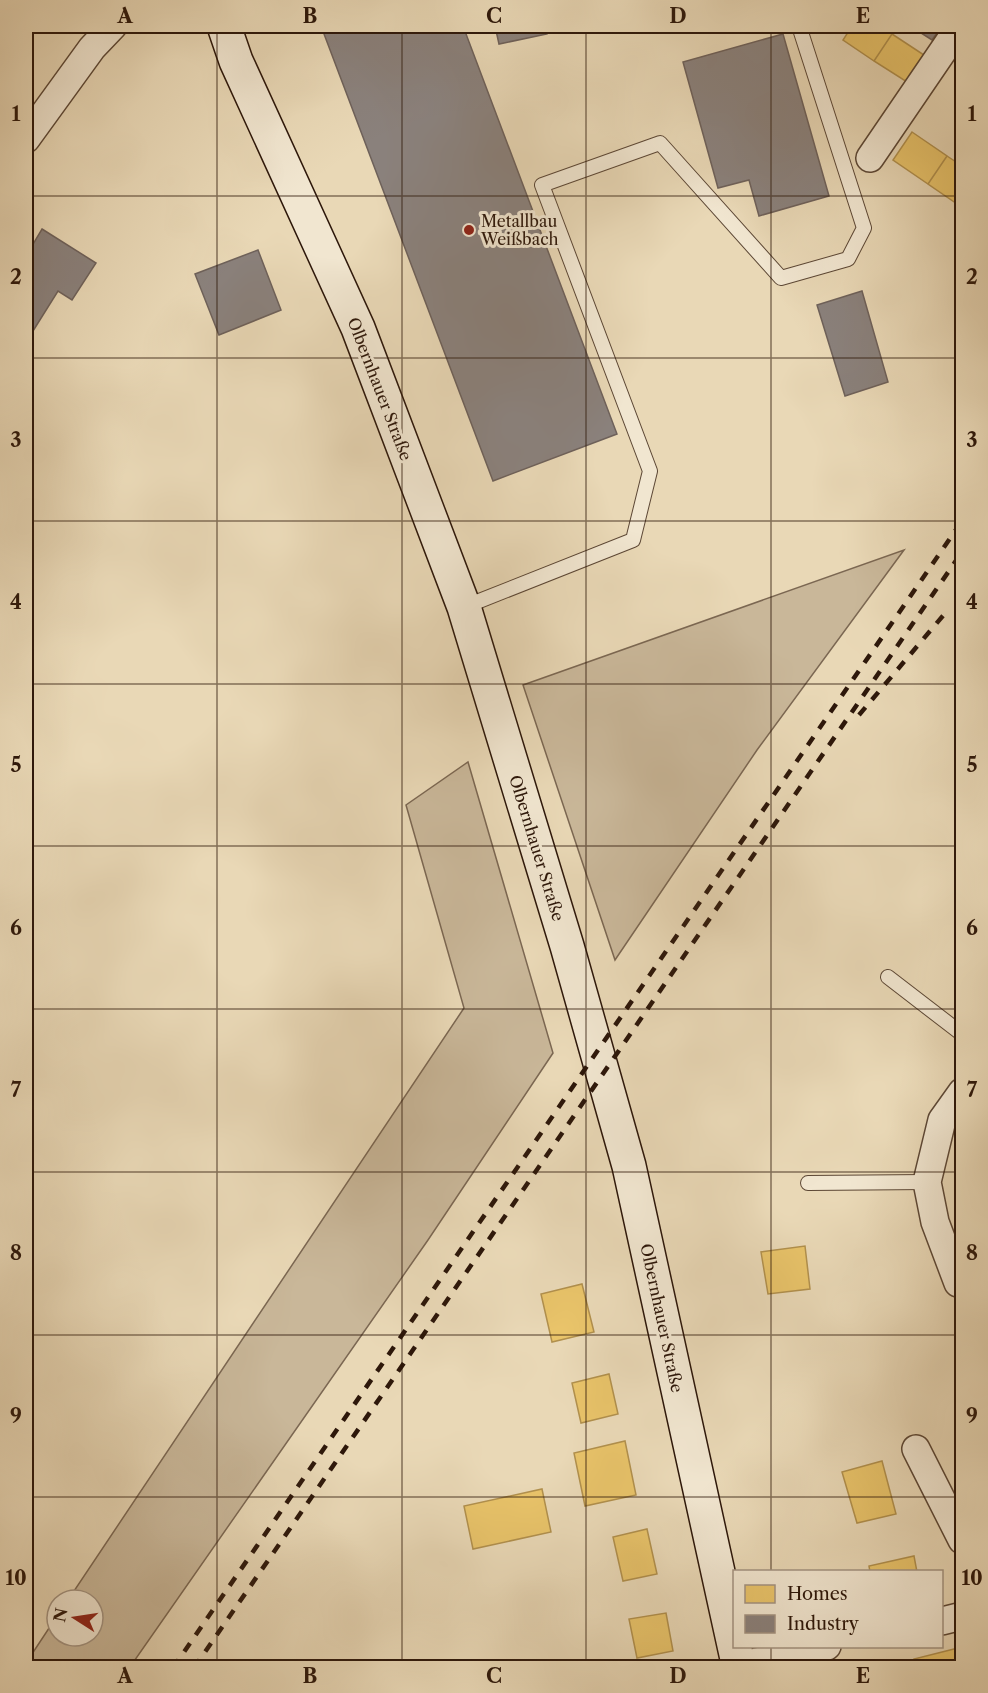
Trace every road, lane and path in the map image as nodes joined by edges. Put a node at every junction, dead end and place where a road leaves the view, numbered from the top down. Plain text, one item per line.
1 (113, 26) edge
2 (214, 26) edge
3 (224, 26) edge
4 (799, 26) edge
5 (960, 26) edge
6 (97, 37) edge
7 (236, 61) junction
8 (26, 139) edge
9 (870, 158) dead end
10 (464, 607) junction
11 (888, 977) dead end
12 (963, 1034) edge
13 (963, 1092) edge
14 (927, 1182) junction
15 (808, 1183) dead end
16 (963, 1281) edge
17 (916, 1449) dead end
18 (963, 1540) edge
19 (963, 1616) edge
20 (943, 1621) edge
21 (733, 1640) edge
22 (735, 1648) edge
23 (823, 1648) edge
24 (739, 1667) edge

1 - 6 street
2 - 7 street, Olbernhauer Straße
3 - 7 street, Olbernhauer Straße
4 - 10 lane
5 - 9 street
6 - 8 street
7 - 10 street, Olbernhauer Straße
10 - 21 street, Olbernhauer Straße
11 - 12 lane
13 - 14 street
14 - 15 lane
14 - 16 street
17 - 18 street
19 - 20 street
22 - 24 street, Olbernhauer Straße
23 - 24 street

